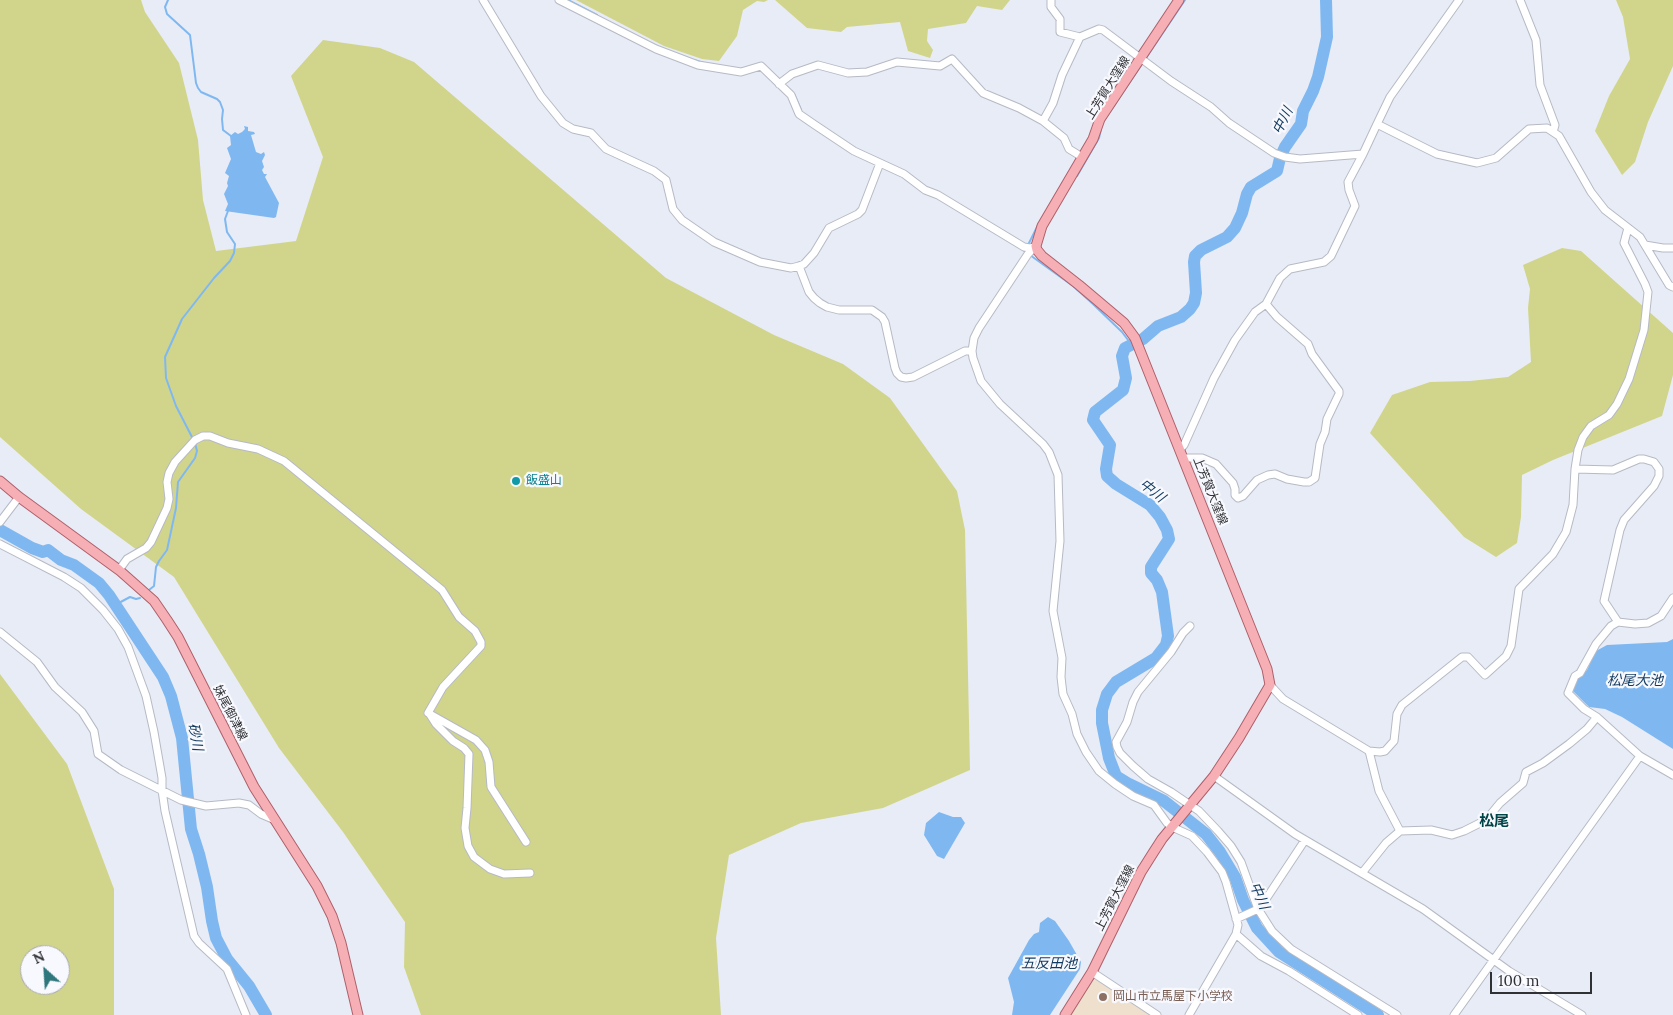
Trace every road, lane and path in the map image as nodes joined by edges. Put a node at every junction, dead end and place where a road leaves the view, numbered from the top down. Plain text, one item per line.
1 (484, 0) edge
2 (559, 0) edge
3 (1051, 0) edge
4 (1179, 0) edge
5 (1459, 0) edge
6 (1520, 0) edge
7 (1080, 37) junction
8 (1141, 58) junction
9 (780, 83) junction
10 (1043, 121) junction
11 (1377, 124) junction
12 (1553, 132) junction
13 (1363, 154) junction
14 (1082, 157) junction
15 (880, 165) junction
16 (1628, 228) junction
17 (1645, 245) junction
18 (1673, 248) edge
19 (1031, 251) junction
20 (799, 266) junction
21 (1673, 287) edge
22 (1266, 304) junction
23 (972, 351) junction
24 (1181, 453) junction
25 (1575, 468) junction
26 (0, 481) edge
27 (19, 497) junction
28 (2, 520) edge
29 (0, 544) edge
30 (119, 570) junction
31 (1673, 598) edge
32 (1618, 622) junction
33 (1190, 626) dead end
34 (0, 632) edge
35 (1270, 685) junction
36 (428, 713) junction
37 (1597, 717) junction
38 (1369, 751) junction
39 (1640, 756) junction
40 (1673, 775) edge
41 (1214, 776) junction
42 (162, 790) junction
43 (1190, 807) junction
44 (275, 820) junction
45 (1175, 824) junction
46 (1400, 831) junction
47 (1305, 840) junction
48 (526, 842) dead end
49 (530, 872) dead end
50 (1362, 873) junction
51 (1257, 909) junction
52 (1239, 918) junction
53 (1236, 934) junction
54 (1494, 959) junction
55 (1092, 972) junction
56 (246, 1015) edge
57 (358, 1015) edge
58 (1065, 1015) edge
59 (1157, 1015) edge
60 (1188, 1015) edge
61 (1358, 1015) edge
62 (1397, 1015) edge
63 (1454, 1015) edge
64 (1582, 1015) edge

1 - 20 street
2 - 9 street
3 - 7 street
4 - 8 main road, 上芳賀大窪線
5 - 11 street
6 - 12 street
7 - 8 street
7 - 10 street
8 - 13 street
8 - 14 main road, 上芳賀大窪線
9 - 10 street
9 - 15 street
10 - 14 street
11 - 12 street
11 - 13 street
12 - 16 street
13 - 22 street
14 - 19 main road, 上芳賀大窪線
15 - 19 street
15 - 20 street
16 - 17 street
16 - 25 street
17 - 18 street
17 - 21 street
19 - 23 street
19 - 24 main road, 上芳賀大窪線
20 - 23 street
22 - 24 street
22 - 24 street
23 - 45 street
24 - 35 main road, 上芳賀大窪線
25 - 32 street
25 - 38 street
26 - 27 main road, 妹尾御津線
27 - 28 street
27 - 30 main road, 妹尾御津線
29 - 42 street
30 - 36 street
30 - 44 main road, 妹尾御津線
31 - 32 street
32 - 37 street
33 - 43 street
34 - 42 street
35 - 38 street
35 - 41 main road, 上芳賀大窪線
36 - 48 street
36 - 49 street
37 - 39 street
37 - 46 street
38 - 46 street
39 - 40 street
39 - 54 street
41 - 43 main road, 上芳賀大窪線
41 - 47 street
42 - 44 street
42 - 56 street
43 - 45 main road, 上芳賀大窪線
43 - 51 street
44 - 57 main road, 妹尾御津線
45 - 52 street
45 - 55 main road, 上芳賀大窪線
46 - 50 street
47 - 50 street
47 - 51 street
50 - 54 street
51 - 52 street
51 - 62 street
52 - 53 street
53 - 60 street
53 - 61 street
54 - 63 street
54 - 64 street
55 - 58 main road, 上芳賀大窪線
55 - 59 street

